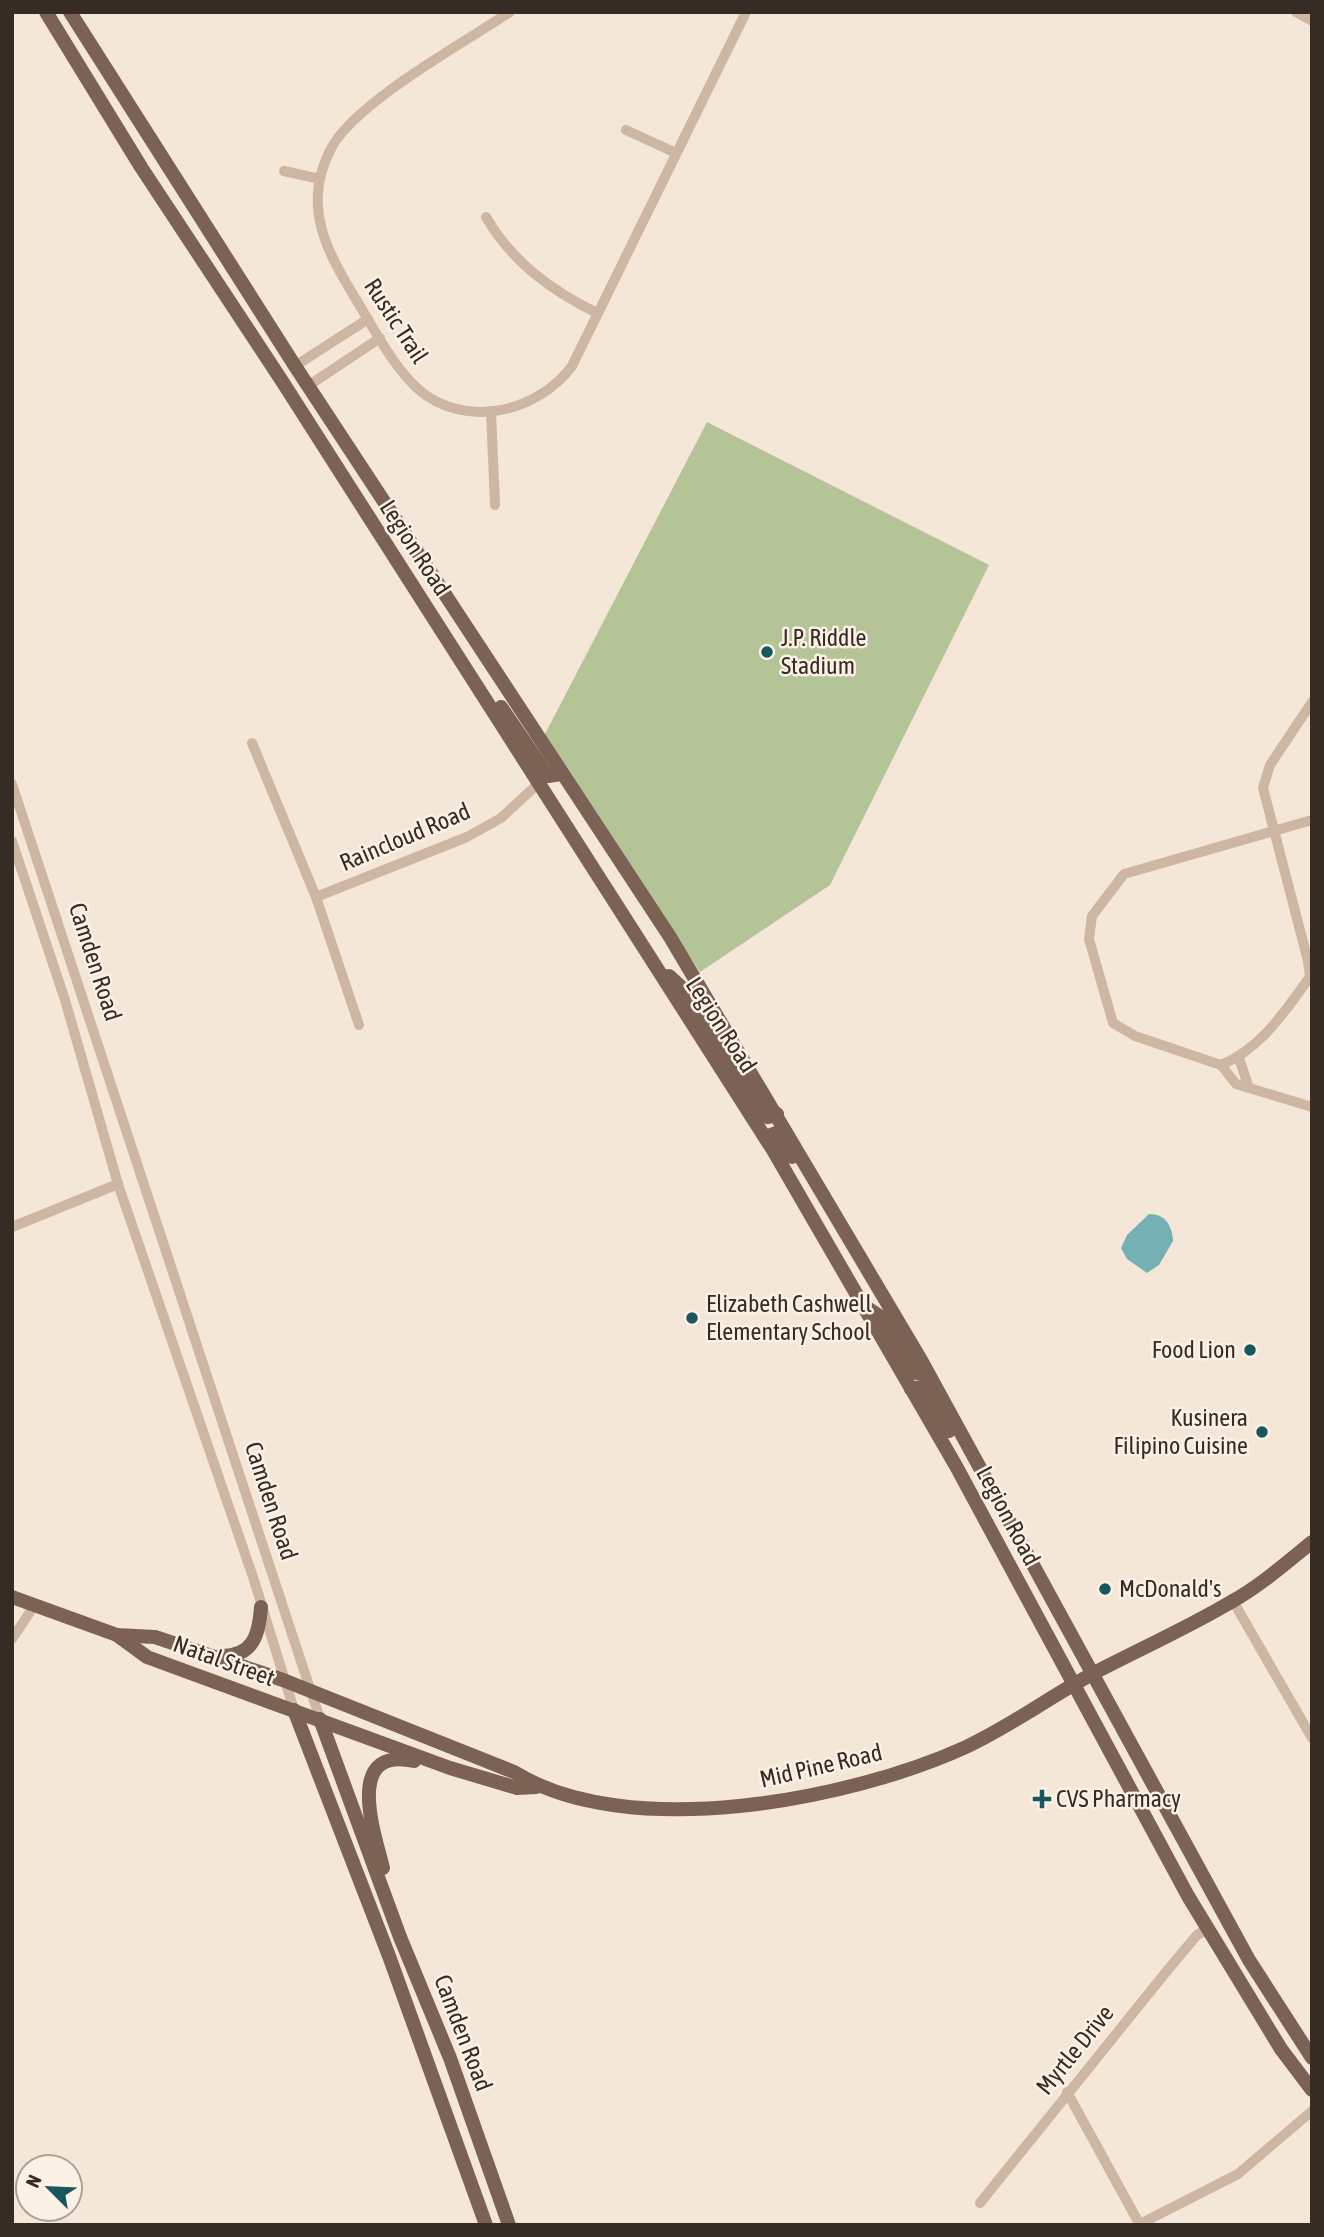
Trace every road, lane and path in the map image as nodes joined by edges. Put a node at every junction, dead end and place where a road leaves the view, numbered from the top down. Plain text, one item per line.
1 (46, 12) edge
2 (70, 12) edge
3 (510, 12) edge
4 (746, 12) edge
5 (1296, 12) edge
6 (1312, 21) edge
7 (626, 130) dead end
8 (676, 153) junction
9 (284, 171) dead end
10 (320, 179) junction
11 (486, 217) dead end
12 (228, 300) junction
13 (597, 313) junction
14 (368, 319) junction
15 (380, 338) junction
16 (295, 366) junction
17 (308, 386) junction
18 (296, 404) junction
19 (491, 411) junction
20 (495, 505) dead end
21 (417, 553) junction
22 (450, 645) junction
23 (1312, 702) edge
24 (252, 743) dead end
25 (561, 774) junction
26 (539, 783) junction
27 (12, 784) edge
28 (1312, 820) edge
29 (1274, 831) junction
30 (12, 841) edge
31 (316, 897) junction
32 (652, 961) junction
33 (359, 1025) dead end
34 (1239, 1058) junction
35 (1221, 1065) junction
36 (1245, 1073) junction
37 (1228, 1077) junction
38 (1249, 1088) junction
39 (1312, 1107) edge
40 (777, 1114) junction
41 (765, 1137) junction
42 (118, 1184) junction
43 (12, 1227) edge
44 (867, 1268) junction
45 (862, 1304) junction
46 (929, 1375) junction
47 (911, 1389) junction
48 (1001, 1503) junction
49 (1312, 1542) edge
50 (12, 1598) edge
51 (1233, 1601) junction
52 (34, 1606) junction
53 (261, 1606) junction
54 (117, 1635) junction
55 (12, 1639) edge
56 (213, 1656) junction
57 (1093, 1674) junction
58 (284, 1680) junction
59 (1072, 1686) junction
60 (309, 1690) junction
61 (294, 1710) junction
62 (320, 1719) junction
63 (1312, 1738) edge
64 (450, 1768) junction
65 (538, 1787) junction
66 (1208, 1929) junction
67 (400, 1937) junction
68 (1312, 2058) edge
69 (1312, 2090) edge
70 (1067, 2092) junction
71 (1312, 2111) edge
72 (980, 2203) dead end
73 (1140, 2224) edge
74 (486, 2225) edge
75 (509, 2225) edge

1 - 12 main road, Legion Road
2 - 16 main road, Legion Road
3 - 10 street, Rustic Trail
4 - 8 street, Rustic Trail
5 - 6 street
7 - 8 street
8 - 13 street, Rustic Trail
9 - 10 street
10 - 14 street, Rustic Trail
11 - 13 street
12 - 17 main road
12 - 18 main road, Legion Road
13 - 19 street, Rustic Trail
14 - 15 street, Rustic Trail
14 - 16 street
15 - 17 street
15 - 19 street, Rustic Trail
16 - 17 main road, Legion Road
17 - 21 main road, Legion Road
18 - 21 main road
18 - 22 main road, Legion Road
19 - 20 street
21 - 25 main road, Legion Road
22 - 25 main road
22 - 26 main road, Legion Road
23 - 29 street
24 - 31 street, Raincloud Road
25 - 40 main road, Legion Road
26 - 31 street, Raincloud Road
26 - 32 main road, Legion Road
27 - 60 street, Camden Road
28 - 29 street
29 - 34 street
29 - 35 street
30 - 42 street, Camden Road
31 - 33 street, Raincloud Road
32 - 40 main road
32 - 41 main road, Legion Road
34 - 35 street
34 - 36 street
35 - 37 street
36 - 37 street
36 - 38 street
37 - 38 street
38 - 39 street
40 - 44 main road, Legion Road
41 - 44 main road
41 - 45 main road, Legion Road
42 - 43 street
42 - 53 street, Camden Road
44 - 46 main road, Legion Road
45 - 46 main road
45 - 47 main road, Legion Road
46 - 48 main road, Legion Road
47 - 48 main road
47 - 59 main road, Legion Road
48 - 57 main road, Legion Road
49 - 51 main road, Mid Pine Road
50 - 52 main road, Natal Street
51 - 57 main road, Mid Pine Road
51 - 63 street
52 - 54 main road, Natal Street
52 - 55 street
53 - 56 main road
53 - 58 street, Camden Road
54 - 56 main road, Natal Street
54 - 61 main road, Natal Street
56 - 58 main road, Natal Street
57 - 59 main road, Mid Pine Road
57 - 68 main road, Legion Road
58 - 60 main road, Natal Street
58 - 61 street, Camden Road
59 - 65 main road, Mid Pine Road
59 - 66 main road, Legion Road
60 - 62 street, Camden Road
60 - 65 main road, Mid Pine Road
61 - 62 main road, Natal Street
61 - 74 main road, Camden Road
62 - 64 main road, Mid Pine Road
62 - 67 main road, Camden Road
64 - 65 main road, Mid Pine Road
64 - 67 main road
66 - 69 main road, Legion Road
66 - 70 street, Myrtle Drive
67 - 75 main road, Camden Road
70 - 72 street, Myrtle Drive
70 - 73 street
71 - 73 street

